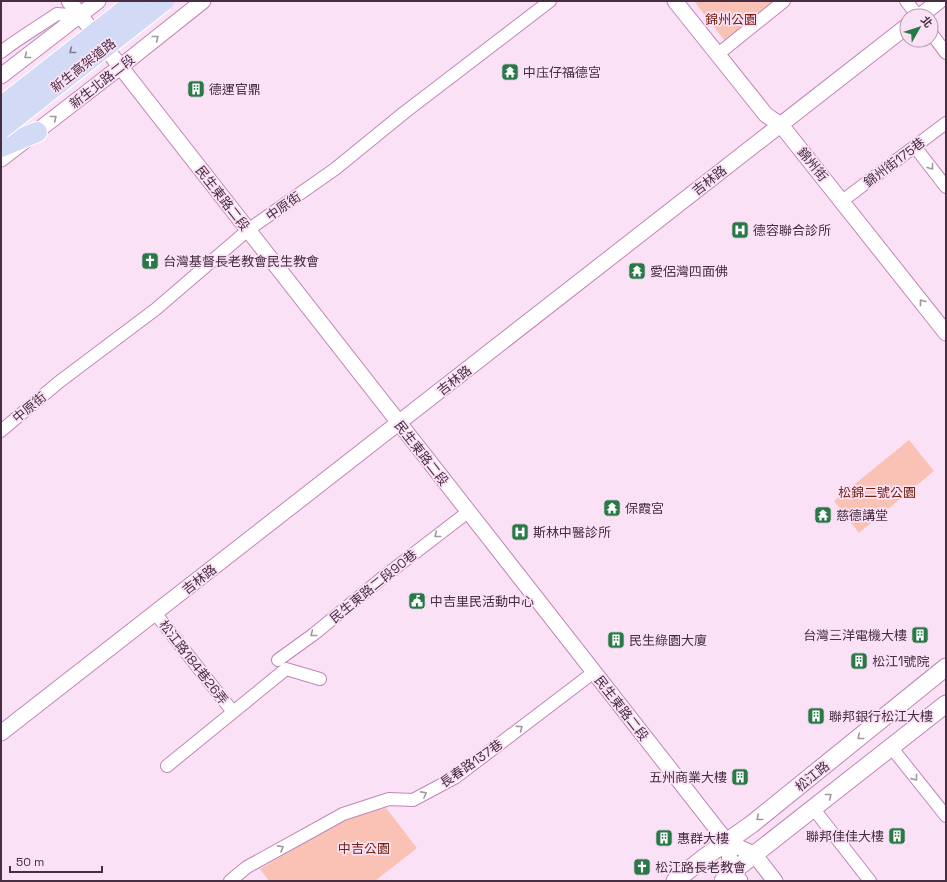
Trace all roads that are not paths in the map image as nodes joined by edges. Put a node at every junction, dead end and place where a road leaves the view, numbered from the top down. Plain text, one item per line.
1 (69, 1) edge
2 (98, 1) edge
3 (136, 1) edge
4 (164, 1) edge
5 (202, 1) edge
6 (550, 1) edge
7 (675, 1) edge
8 (784, 1) edge
9 (939, 1) edge
10 (930, 8) edge
11 (82, 18) junction
12 (899, 32) edge
13 (939, 44) edge
14 (1, 52) edge
15 (946, 53) edge
16 (717, 55) junction
17 (119, 65) junction
18 (1, 76) edge
19 (1, 107) edge
20 (946, 123) edge
21 (781, 125) junction
22 (1, 129) edge
23 (37, 132) junction
24 (1, 147) edge
25 (915, 147) junction
26 (1, 159) edge
27 (946, 187) edge
28 (842, 201) junction
29 (248, 230) junction
30 (946, 333) edge
31 (399, 423) junction
32 (1, 431) edge
33 (468, 512) junction
34 (155, 613) junction
35 (278, 660) dead end
36 (946, 667) edge
37 (594, 672) junction
38 (320, 679) dead end
39 (946, 704) edge
40 (233, 712) junction
41 (1, 734) edge
42 (891, 747) junction
43 (167, 766) dead end
44 (813, 808) junction
45 (946, 816) edge
46 (727, 842) junction
47 (754, 854) junction
48 (732, 878) edge
49 (230, 881) edge
50 (675, 881) edge
51 (775, 881) edge
52 (870, 881) edge

1 - 11 street, 民生東路二段
2 - 11 street
3 -> 19 highway, 新生高架道路, bridge
4 - 22 highway, 新生高架道路, bridge
17 -> 5 street, 新生北路二段
6 - 29 street, 中原街
7 - 16 street, 錦州街
8 - 16 street
9 - 10 street
11 - 14 street
11 - 17 street, 民生東路二段, bridge
11 -> 18 street
12 - 21 street, 吉林路
13 - 15 street
16 - 21 street, 錦州街
23 -> 17 street, 新生北路二段
17 - 29 street, 民生東路二段
20 - 25 street, 錦州街175巷
21 - 28 street, 錦州街
21 - 31 street, 吉林路
23 - 24 highway
23 - 26 street, 新生北路二段
25 -> 27 street
25 - 28 street, 錦州街175巷
30 -> 28 street, 錦州街
29 - 31 street, 民生東路二段
29 - 32 street, 中原街
31 - 33 street, 民生東路二段
31 - 34 street, 吉林路
33 -> 35 street, 民生東路二段90巷
33 - 37 street, 民生東路二段
34 - 40 street, 松江路184巷26弄
34 - 41 street, 吉林路
36 -> 46 main road, 松江路
37 - 46 street, 民生東路二段
49 -> 37 street, 長春路137巷
38 - 40 street, 松江路184巷26弄
39 - 42 main road, 松江路
40 - 43 street, 松江路184巷26弄
44 -> 42 main road, 松江路
42 -> 45 street
44 - 47 main road, 松江路
44 - 52 street
46 - 47 street, 民生東路二段
46 - 48 street, 民生東路二段
46 - 50 main road, 松江路
47 - 48 main road, 松江路
47 - 51 street, 民生東路二段

